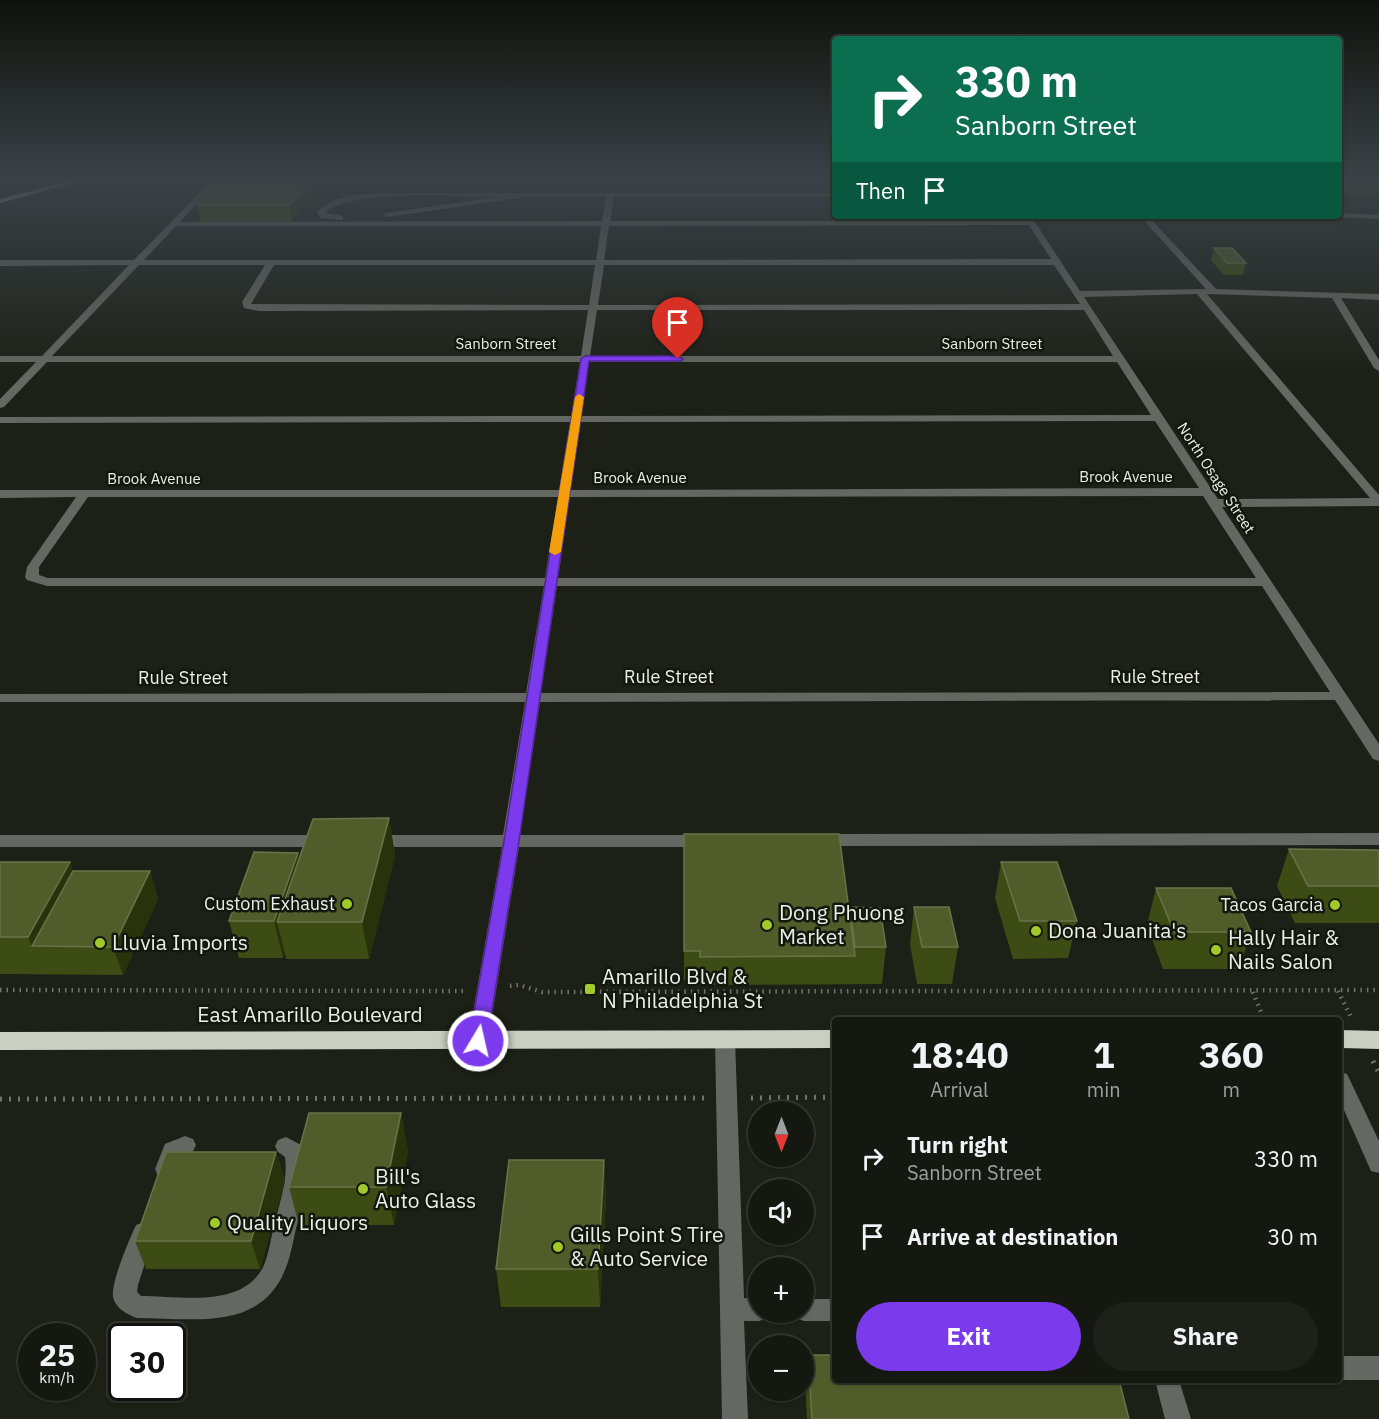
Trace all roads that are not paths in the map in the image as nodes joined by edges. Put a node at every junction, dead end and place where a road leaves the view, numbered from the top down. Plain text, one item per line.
1 (154, 246) edge
2 (603, 246) edge
3 (1047, 246) edge
4 (1172, 246) edge
5 (139, 262) junction
6 (1057, 262) junction
7 (0, 263) edge
8 (272, 263) junction
9 (600, 263) junction
10 (1199, 291) junction
11 (1213, 291) junction
12 (1077, 294) junction
13 (1334, 294) junction
14 (1379, 297) edge
15 (1086, 307) junction
16 (593, 308) junction
17 (0, 359) edge
18 (45, 359) junction
19 (585, 359) junction
20 (1120, 359) junction
21 (1379, 368) edge
22 (0, 405) edge
23 (1159, 418) junction
24 (0, 420) edge
25 (576, 420) junction
26 (1208, 492) junction
27 (564, 493) junction
28 (0, 494) edge
29 (84, 494) junction
30 (1379, 502) edge
31 (1215, 504) junction
32 (1267, 582) junction
33 (551, 583) junction
34 (1339, 696) junction
35 (534, 697) junction
36 (0, 698) edge
37 (1379, 756) edge
38 (1379, 839) edge
39 (801, 840) edge
40 (0, 841) edge
41 (512, 841) junction
42 (718, 841) edge
43 (725, 1039) junction
44 (832, 1039) edge
45 (1342, 1039) edge
46 (1379, 1040) edge
47 (0, 1041) edge
48 (478, 1041) junction
49 (1342, 1084) edge
50 (185, 1145) dead end
51 (286, 1146) dead end
52 (1379, 1164) edge
53 (732, 1309) junction
54 (748, 1310) edge
55 (814, 1310) edge
56 (832, 1310) edge
57 (1342, 1368) edge
58 (1379, 1368) edge
59 (1168, 1383) edge
60 (735, 1419) edge
61 (1178, 1419) edge

1 - 5 street
2 - 9 street
3 - 6 street, North Osage Street
4 - 11 street
5 - 7 street
5 - 8 street
5 - 18 street
6 - 9 street
6 - 12 street, North Osage Street
8 - 9 street
8 - 16 street
9 - 16 street
10 - 11 street
10 - 12 street
10 - 30 street
11 - 13 street
12 - 15 street, North Osage Street
13 - 14 street
13 - 21 street
15 - 16 street
15 - 20 street, North Osage Street
16 - 19 street
17 - 18 street, Sanborn Street
18 - 19 street, Sanborn Street
18 - 22 street
19 - 20 street, Sanborn Street
19 - 25 street
20 - 23 street, North Osage Street
23 - 25 street
23 - 26 street, North Osage Street
24 - 25 street
25 - 27 street
26 - 27 street, Brook Avenue
26 - 31 street, North Osage Street
27 - 29 street, Brook Avenue
27 - 33 street
28 - 29 street, Brook Avenue
29 - 33 street
30 - 31 street
31 - 32 street, North Osage Street
32 - 33 street
32 - 34 street, North Osage Street
33 - 35 street
34 - 35 street, Rule Street
34 - 37 street, North Osage Street
35 - 36 street, Rule Street
35 - 41 street
38 - 39 street
40 - 41 street
41 - 42 street
41 - 48 street
43 - 44 highway, East Amarillo Boulevard
43 - 48 highway, East Amarillo Boulevard
43 - 53 street
45 - 46 highway
47 - 48 highway, East Amarillo Boulevard
49 - 52 street
50 - 51 street
53 - 54 street
53 - 60 street
55 - 56 street
57 - 58 street
59 - 61 street

